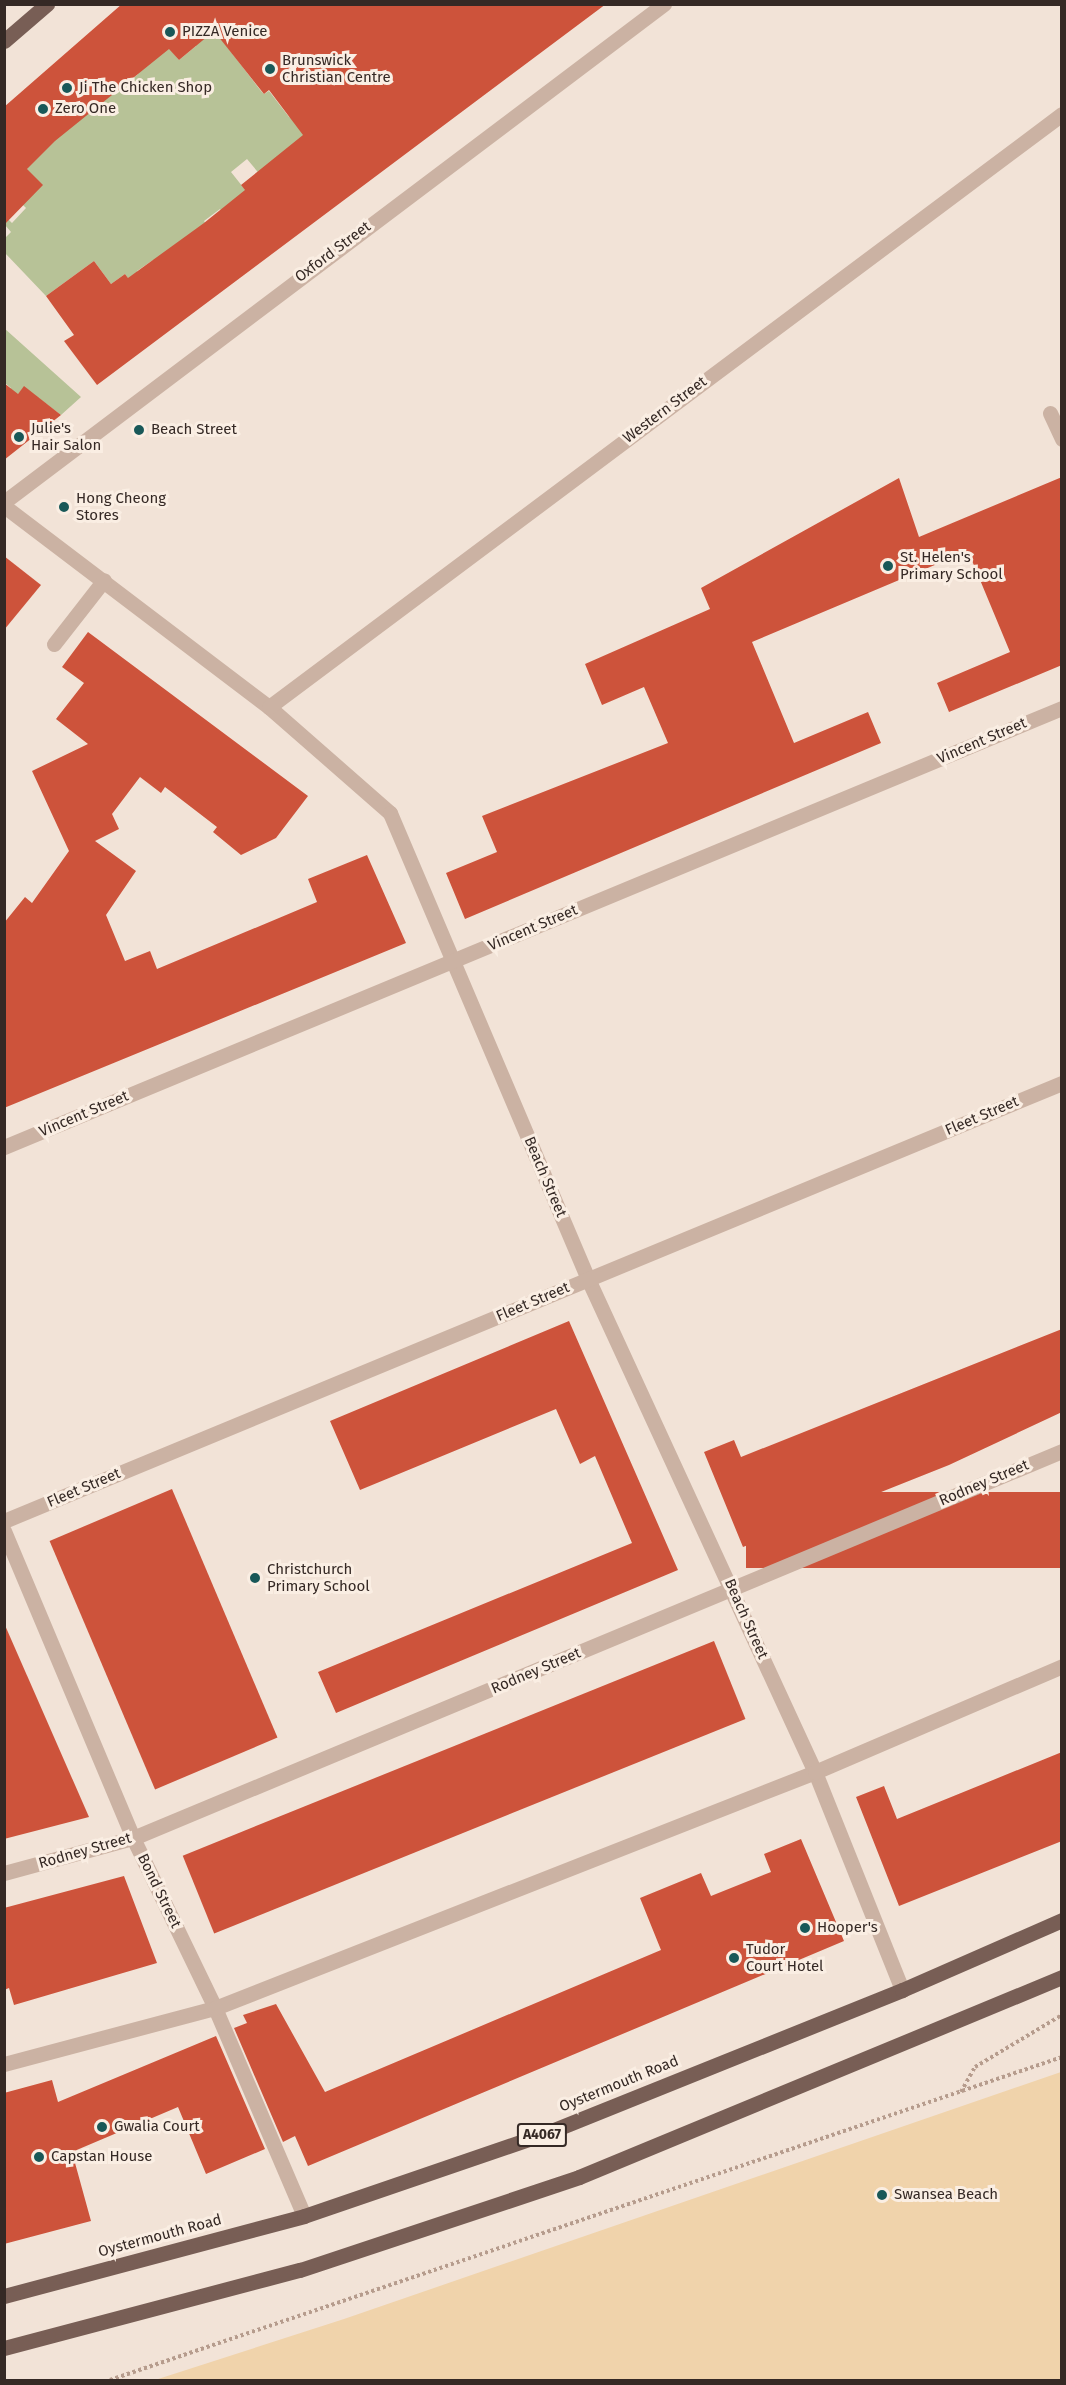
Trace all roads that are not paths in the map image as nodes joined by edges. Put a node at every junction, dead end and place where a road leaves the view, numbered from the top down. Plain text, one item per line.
1 (47, 4) edge
2 (664, 4) edge
3 (4, 41) edge
4 (1062, 114) edge
5 (1050, 413) dead end
6 (1062, 439) edge
7 (4, 504) edge
8 (104, 580) junction
9 (54, 644) dead end
10 (269, 707) junction
11 (1062, 708) edge
12 (452, 962) junction
13 (1062, 1083) edge
14 (4, 1147) edge
15 (588, 1279) junction
16 (1062, 1451) edge
17 (4, 1521) edge
18 (4, 1531) edge
19 (732, 1589) junction
20 (1062, 1666) edge
21 (815, 1772) junction
22 (133, 1838) junction
23 (4, 1873) edge
24 (1062, 1920) edge
25 (1062, 1977) edge
26 (902, 1990) junction
27 (215, 2008) junction
28 (4, 2064) edge
29 (304, 2216) junction
30 (4, 2296) edge
31 (4, 2348) edge

1 - 3 main road
2 - 7 street, Oxford Street
4 - 10 street, Western Street
5 - 6 street
7 - 8 street, Beach Street
8 - 9 street
8 - 10 street, Beach Street
10 - 12 street, Beach Street
11 - 12 street, Vincent Street
12 - 14 street, Vincent Street
12 - 15 street, Beach Street
13 - 15 street, Fleet Street
15 - 17 street, Fleet Street
15 - 19 street, Beach Street
16 - 19 street, Rodney Street
18 - 22 street, Bond Street
19 - 21 street, Beach Street
19 - 22 street, Rodney Street
20 - 21 street
21 - 26 street, Beach Street
21 - 27 street
22 - 23 street, Rodney Street
22 - 27 street, Bond Street
24 - 26 main road, Oystermouth Road / A4067
25 - 31 main road
26 - 29 main road, Oystermouth Road / A4067
27 - 28 street
27 - 29 street, Bond Street
29 - 30 main road, Oystermouth Road / A4067

